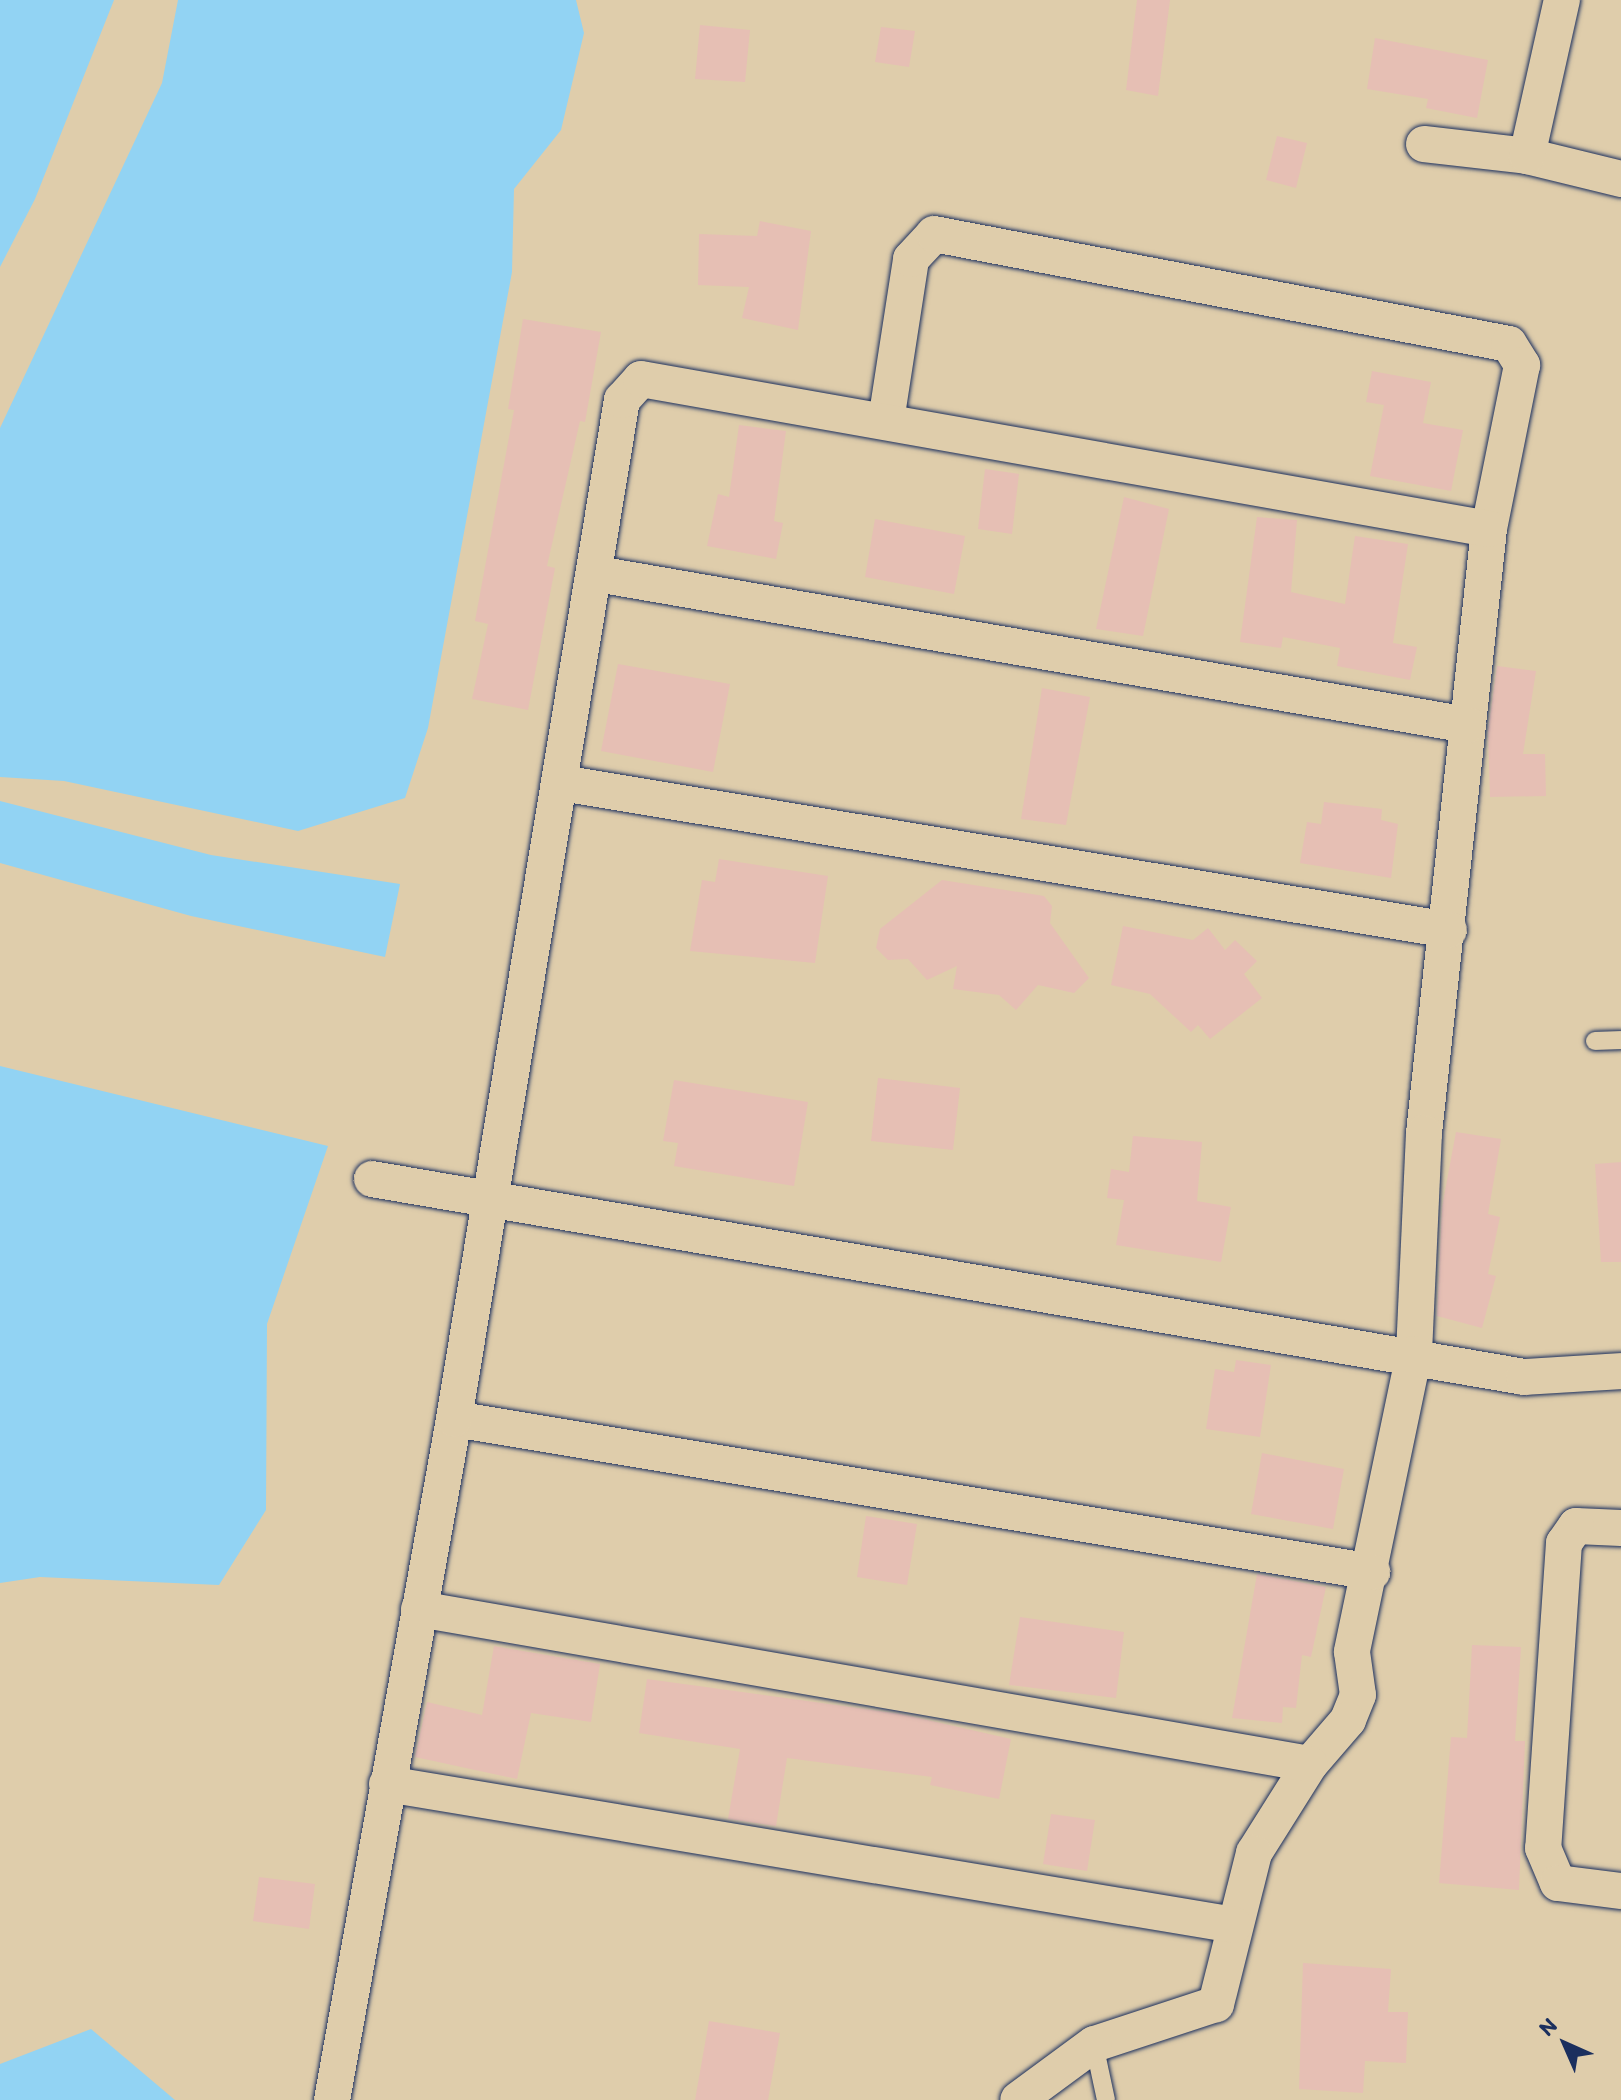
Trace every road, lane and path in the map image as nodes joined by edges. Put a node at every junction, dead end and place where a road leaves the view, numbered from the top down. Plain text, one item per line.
1 (1562, 0) edge
2 (1424, 144) dead end
3 (1527, 156) junction
4 (1621, 179) edge
5 (886, 421) junction
6 (1489, 529) junction
7 (597, 574) junction
8 (1468, 725) junction
9 (561, 783) junction
10 (1449, 930) junction
11 (1621, 1040) edge
12 (1595, 1041) dead end
13 (372, 1179) dead end
14 (489, 1200) junction
15 (1414, 1354) junction
16 (1621, 1371) edge
17 (454, 1419) junction
18 (1621, 1528) edge
19 (1372, 1572) junction
20 (419, 1609) junction
21 (1310, 1764) junction
22 (387, 1784) junction
23 (1621, 1891) edge
24 (1234, 1925) junction
25 (1094, 2044) junction
26 (332, 2100) edge
27 (1018, 2100) edge
28 (1106, 2100) edge

1 - 3 street
2 - 3 street
3 - 4 street
5 - 6 street
5 - 6 street
5 - 7 street
6 - 8 street
7 - 8 street
7 - 9 street
8 - 10 street
9 - 10 street
9 - 14 street
10 - 15 street
11 - 12 lane
13 - 14 street
14 - 15 street
14 - 17 street
15 - 16 street
15 - 19 street
17 - 19 street
17 - 20 street
18 - 23 street
19 - 21 street
20 - 21 street
20 - 22 street
21 - 24 street
22 - 24 street
22 - 26 street
24 - 25 street
25 - 27 street
25 - 28 lane

